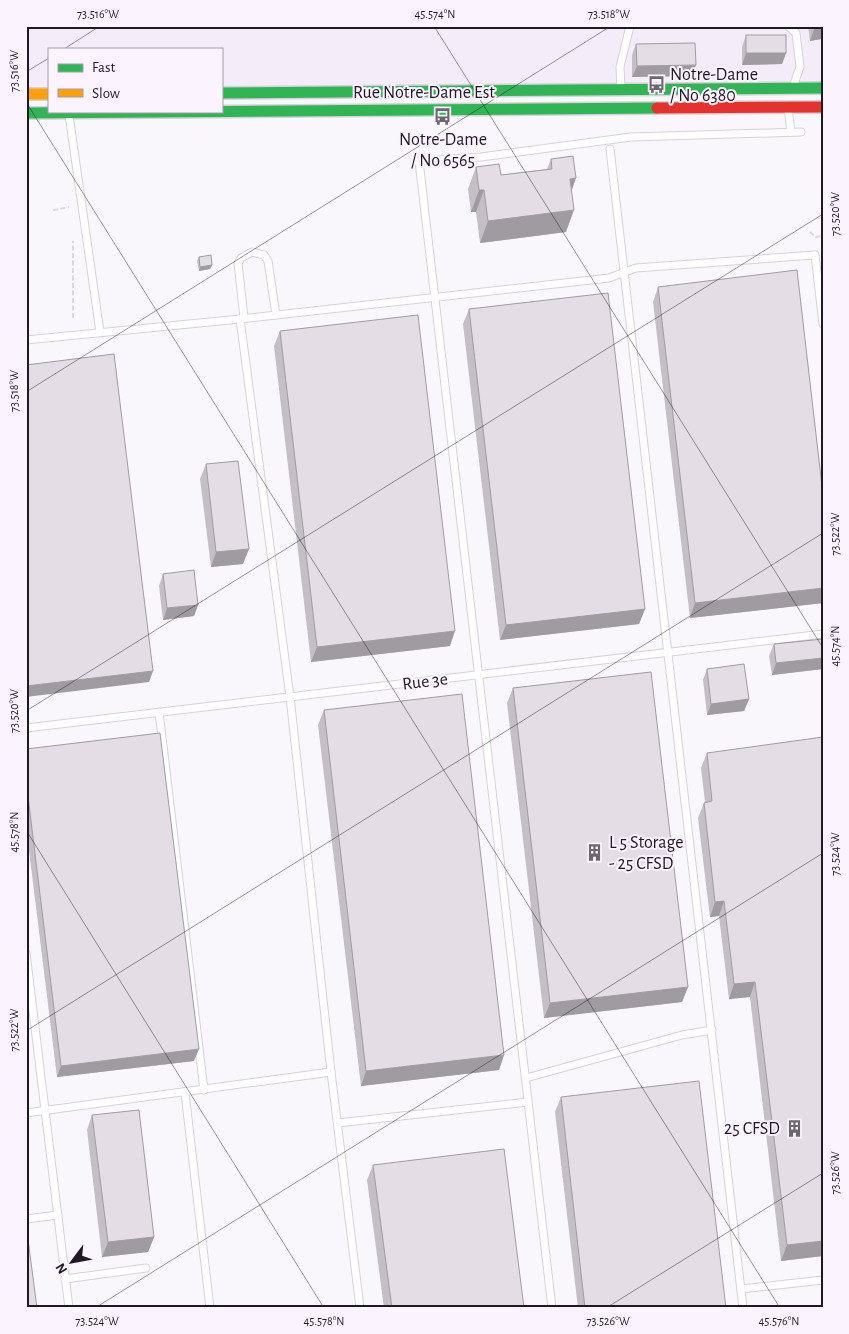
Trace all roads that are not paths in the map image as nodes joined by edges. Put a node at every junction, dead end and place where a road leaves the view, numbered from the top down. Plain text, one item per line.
1 (630, 26) edge
2 (788, 26) edge
3 (795, 88) junction
4 (823, 88) edge
5 (621, 89) junction
6 (222, 93) edge
7 (26, 94) edge
8 (48, 94) edge
9 (793, 107) junction
10 (823, 107) edge
11 (622, 108) junction
12 (222, 111) edge
13 (69, 112) edge
14 (26, 113) edge
15 (791, 132) junction
16 (801, 132) dead end
17 (610, 149) dead end
18 (624, 273) junction
19 (435, 296) junction
20 (276, 315) junction
21 (242, 318) junction
22 (823, 324) edge
23 (100, 332) junction
24 (26, 340) edge
25 (823, 634) edge
26 (668, 653) junction
27 (479, 675) junction
28 (290, 697) junction
29 (159, 712) junction
30 (26, 728) edge
31 (26, 953) edge
32 (712, 1030) junction
33 (331, 1072) junction
34 (526, 1078) junction
35 (204, 1090) junction
36 (185, 1093) junction
37 (528, 1102) junction
38 (45, 1111) junction
39 (26, 1113) edge
40 (338, 1123) junction
41 (58, 1215) junction
42 (26, 1219) edge
43 (146, 1268) dead end
44 (65, 1279) junction
45 (823, 1280) edge
46 (741, 1289) junction
47 (69, 1308) edge
48 (210, 1308) edge
49 (360, 1308) edge
50 (552, 1308) edge
51 (743, 1308) edge

1 - 5 lane
2 - 3 lane
3 - 4 main road, Rue Notre-Dame Est
3 - 5 main road, Rue Notre-Dame Est
3 - 9 main road
5 - 6 main road, Rue Notre-Dame Est
5 - 11 lane
7 - 8 main road
9 - 10 main road, Rue Notre-Dame Est
9 - 11 main road, Rue Notre-Dame Est
9 - 15 lane
11 - 12 main road, Rue Notre-Dame Est
13 - 14 main road, Rue Notre-Dame Est
13 - 23 lane
15 - 16 lane
15 - 19 lane
17 - 18 lane
18 - 19 lane
18 - 22 lane
18 - 26 lane
19 - 20 lane
19 - 27 lane
20 - 21 lane
20 - 21 lane
21 - 23 lane
21 - 28 lane
23 - 24 lane
25 - 26 lane, Rue 3e
26 - 27 lane, Rue 3e
26 - 32 lane
27 - 28 lane, Rue 3e
27 - 34 lane
28 - 29 lane, Rue 3e
28 - 33 lane
29 - 30 lane, Rue 3e
29 - 35 lane
31 - 38 lane
32 - 34 lane
32 - 46 lane
33 - 35 lane
33 - 40 lane
34 - 37 lane
35 - 36 lane
36 - 38 lane
36 - 48 lane
37 - 40 lane
37 - 50 lane
38 - 39 lane
38 - 41 lane
40 - 49 lane
41 - 42 lane
41 - 44 lane
43 - 44 lane
44 - 47 lane
45 - 46 lane
46 - 51 lane

